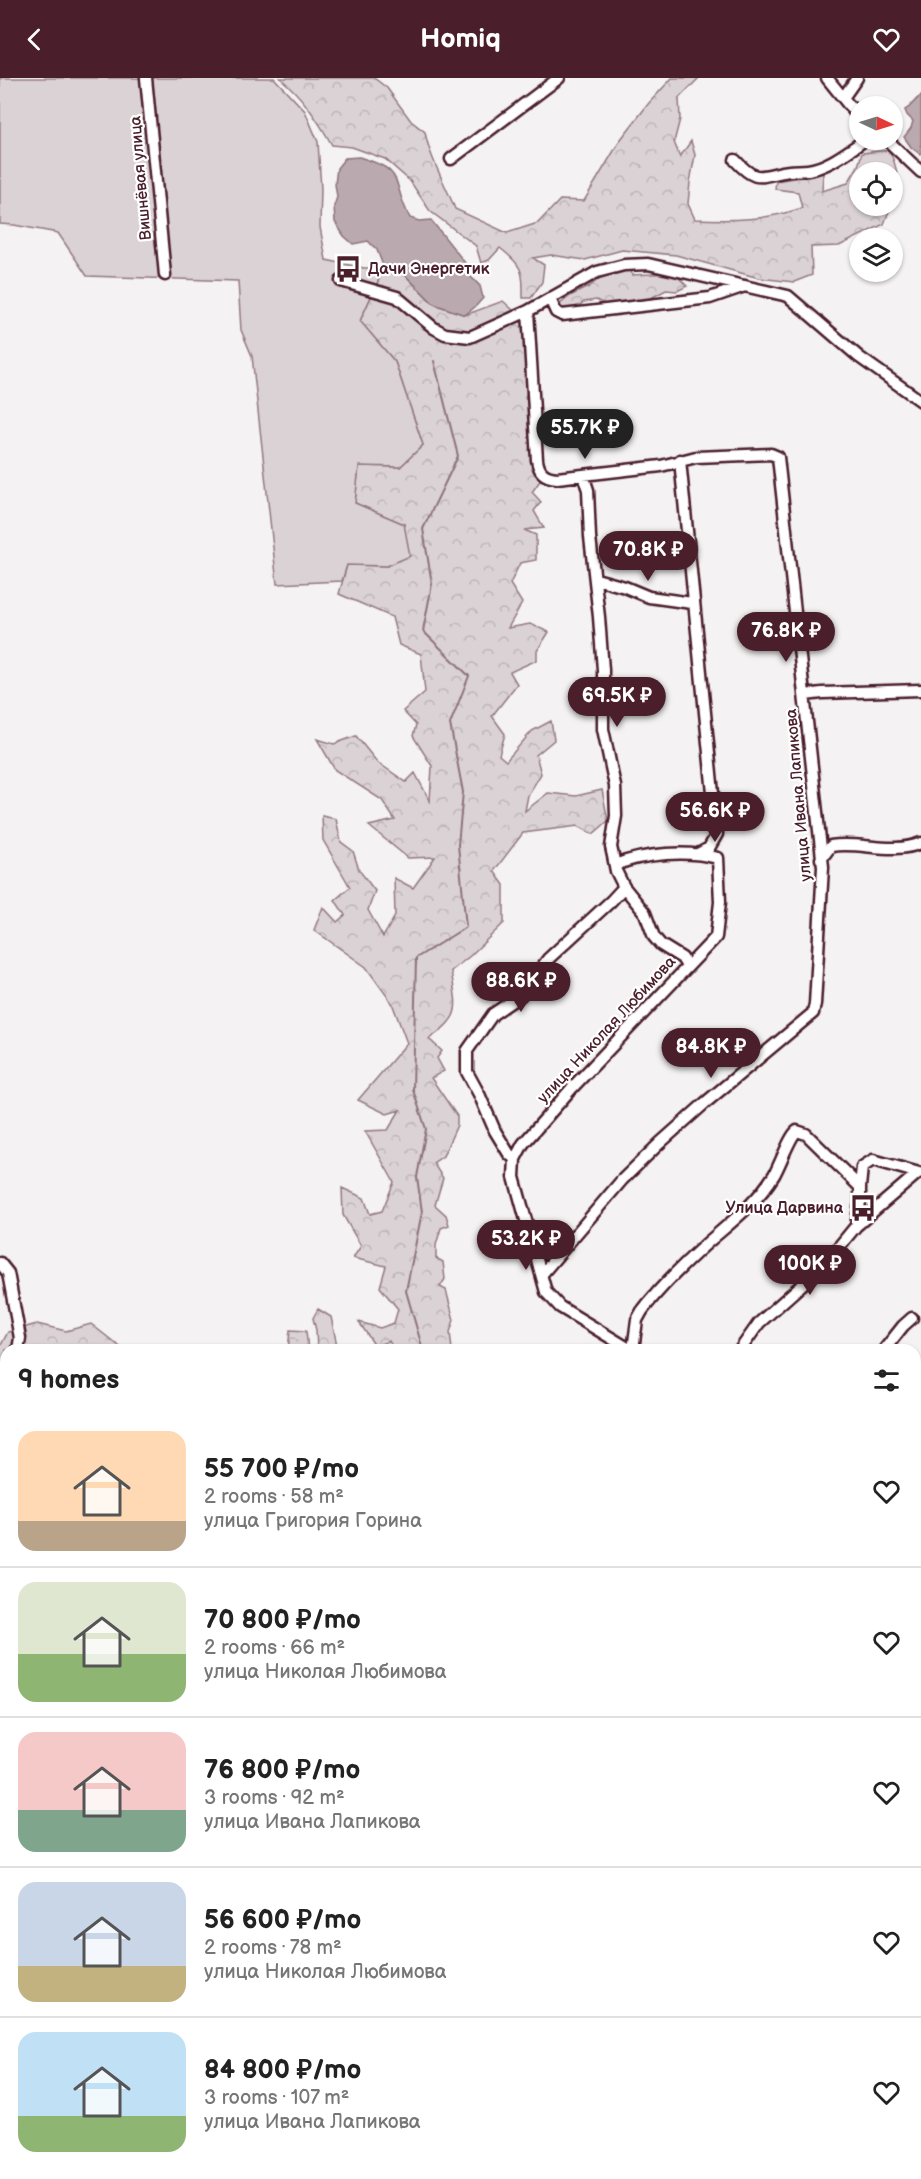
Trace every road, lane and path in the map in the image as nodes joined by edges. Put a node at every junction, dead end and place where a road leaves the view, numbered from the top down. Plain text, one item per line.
1 (146, 78) edge
2 (559, 78) edge
3 (827, 78) edge
4 (857, 78) edge
5 (843, 98) junction
6 (849, 105) edge
7 (850, 150) edge
8 (898, 150) edge
9 (451, 159) dead end
10 (735, 160) dead end
11 (921, 172) edge
12 (165, 275) dead end
13 (341, 281) dead end
14 (745, 286) junction
15 (549, 299) junction
16 (528, 311) junction
17 (921, 401) edge
18 (680, 460) junction
19 (583, 475) junction
20 (596, 579) junction
21 (693, 603) junction
22 (921, 690) edge
23 (805, 695) junction
24 (819, 832) junction
25 (921, 843) edge
26 (837, 845) junction
27 (697, 855) junction
28 (821, 859) junction
29 (615, 865) junction
30 (624, 887) junction
31 (687, 966) junction
32 (515, 1159) junction
33 (860, 1187) junction
34 (856, 1226) junction
35 (0, 1263) edge
36 (542, 1275) junction
37 (912, 1318) dead end
38 (19, 1344) edge
39 (622, 1344) edge
40 (633, 1344) edge
41 (744, 1344) edge
42 (889, 1344) edge

1 - 12 street, Вишнёвая улица
2 - 9 street
3 - 5 street
4 - 5 street
5 - 6 street
7 - 10 street
8 - 11 street
13 - 16 street
14 - 15 street
14 - 15 street
14 - 17 street
15 - 16 street
16 - 19 street
18 - 19 street
18 - 21 street
18 - 23 street, улица Ивана Лапикова
19 - 20 street
20 - 21 street
20 - 29 street
21 - 27 street
22 - 23 street
23 - 24 street, улица Ивана Лапикова
24 - 26 street
24 - 28 street, улица Ивана Лапикова
25 - 26 street
26 - 28 street
27 - 29 street
27 - 31 street, улица Николая Любимова
28 - 36 street, улица Ивана Лапикова
29 - 30 street
30 - 31 street
30 - 32 street
31 - 32 street, улица Николая Любимова
32 - 36 street
33 - 34 street
33 - 34 street
33 - 40 street
34 - 41 street
35 - 38 street
36 - 39 street
37 - 42 street

